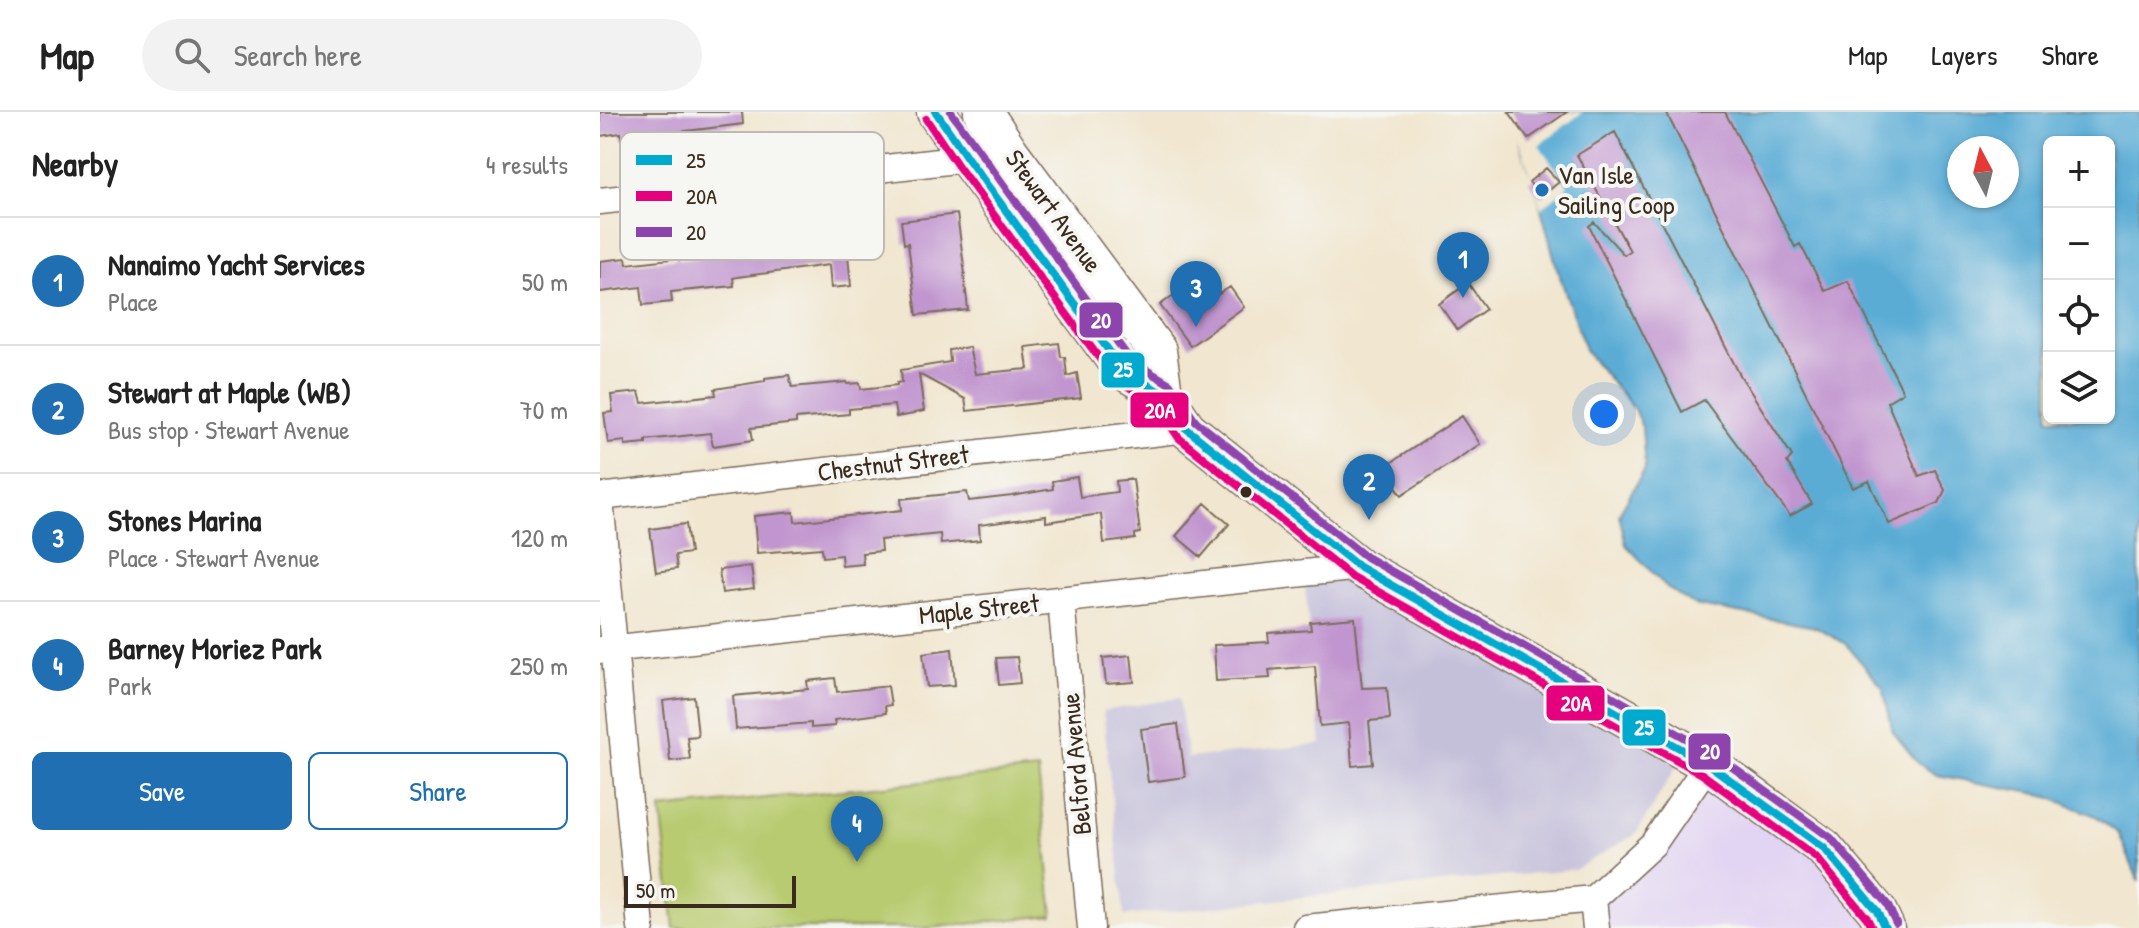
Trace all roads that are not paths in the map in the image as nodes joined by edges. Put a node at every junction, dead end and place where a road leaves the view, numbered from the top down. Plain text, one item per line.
1 (936, 112) edge
2 (983, 112) edge
3 (1010, 153) junction
4 (968, 159) junction
5 (884, 169) edge
6 (620, 199) edge
7 (600, 201) edge
8 (1163, 394) junction
9 (1187, 429) junction
10 (600, 498) edge
11 (1359, 567) junction
12 (1061, 600) junction
13 (607, 649) edge
14 (1708, 764) junction
15 (1593, 899) junction
16 (641, 928) edge
17 (1091, 928) edge
18 (1306, 928) edge
19 (1596, 928) edge
20 (1885, 928) edge

1 - 4 highway, Stewart Avenue
2 - 3 highway, Stewart Avenue
3 - 4 street
3 - 8 highway, Stewart Avenue
4 - 5 street
4 - 8 highway, Stewart Avenue
6 - 7 street
8 - 9 highway, Stewart Avenue
9 - 10 street, Chestnut Street
9 - 11 highway, Stewart Avenue
10 - 13 street
11 - 12 street, Maple Street
11 - 14 highway, Stewart Avenue
12 - 13 street, Maple Street
12 - 17 street, Belford Avenue
13 - 16 street
14 - 15 street
14 - 20 highway, Stewart Avenue
15 - 18 street
15 - 19 street

